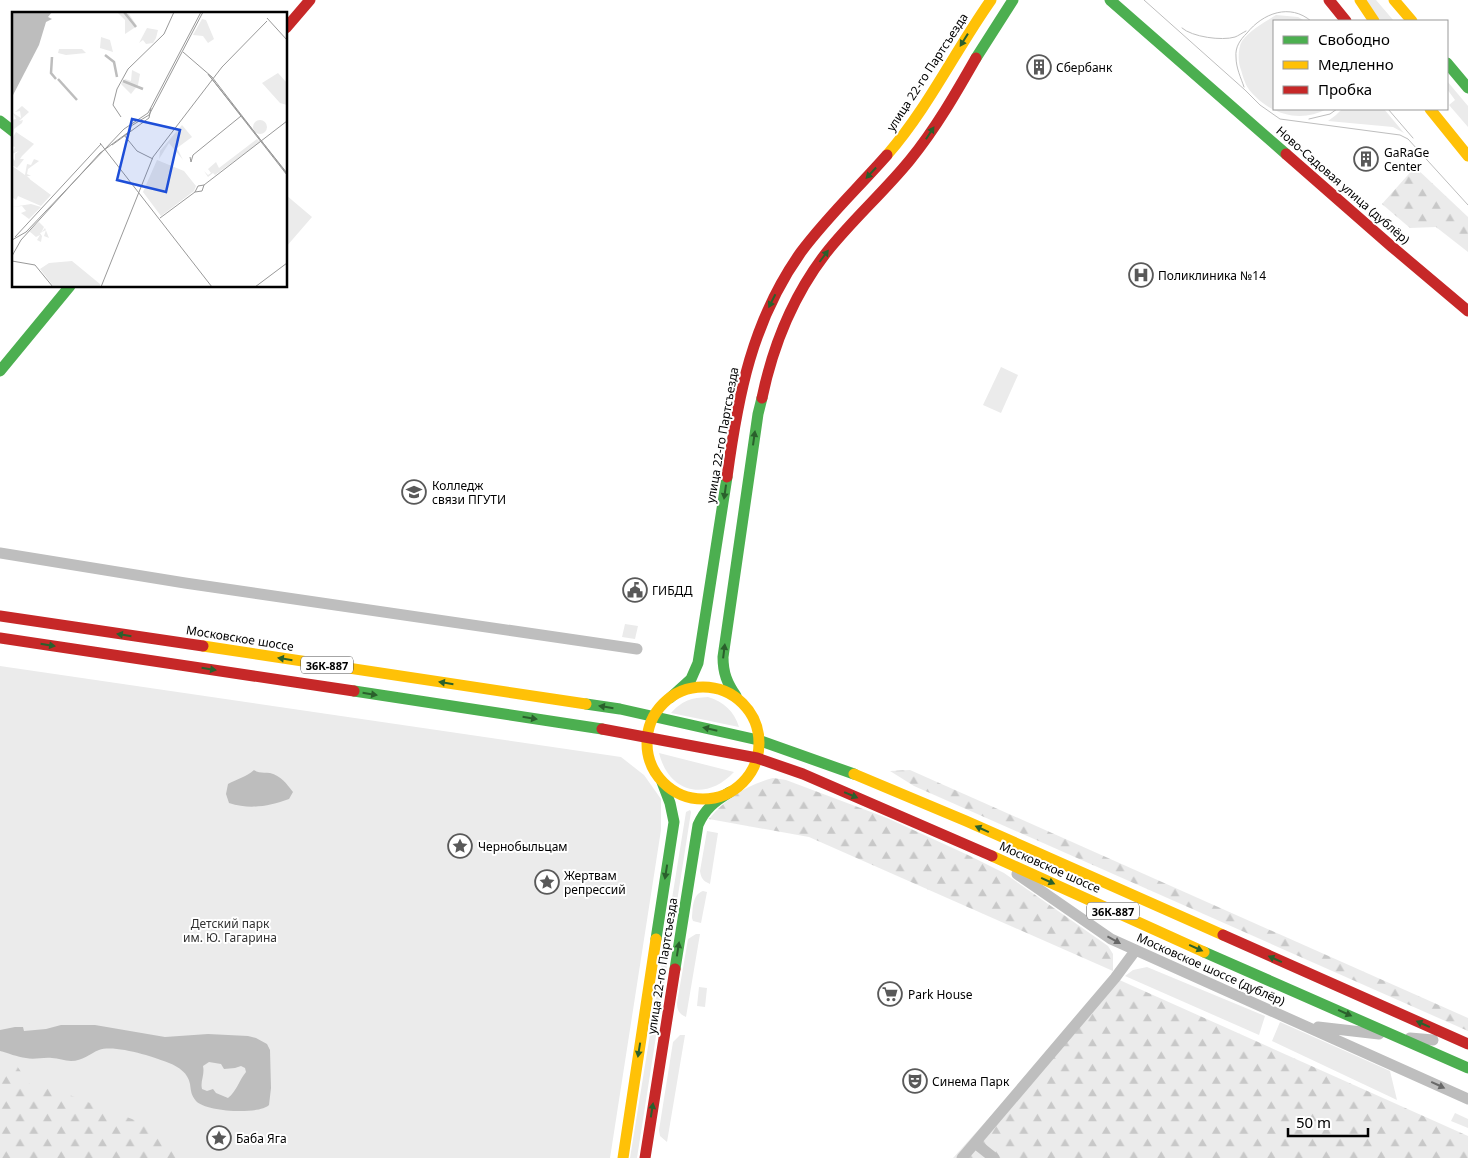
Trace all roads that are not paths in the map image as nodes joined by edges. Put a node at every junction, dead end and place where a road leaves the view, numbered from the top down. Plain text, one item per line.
1 (310, 0) edge
2 (991, 0) edge
3 (1013, 0) edge
4 (1110, 0) edge
5 (1329, 0) edge
6 (1360, 0) edge
7 (1394, 0) edge
8 (1345, 20) edge
9 (1373, 20) edge
10 (1411, 20) edge
11 (288, 26) edge
12 (1448, 64) edge
13 (1468, 88) edge
14 (1431, 110) edge
15 (0, 121) edge
16 (12, 130) edge
17 (1468, 156) edge
18 (68, 288) edge
19 (1468, 311) edge
20 (0, 371) edge
21 (0, 553) edge
22 (0, 616) edge
23 (0, 627) edge
24 (0, 638) edge
25 (637, 649) dead end
26 (736, 696) junction
27 (670, 698) junction
28 (654, 716) junction
29 (649, 732) junction
30 (758, 749) junction
31 (662, 782) junction
32 (730, 792) junction
33 (959, 832) junction
34 (992, 856) junction
35 (1196, 936) dead end
36 (1135, 950) junction
37 (1324, 992) dead end
38 (1306, 1026) junction
39 (1396, 1036) junction
40 (1433, 1040) junction
41 (1468, 1044) edge
42 (1468, 1056) edge
43 (1468, 1068) edge
44 (1468, 1099) edge
45 (975, 1143) junction
46 (623, 1158) edge
47 (645, 1158) edge
48 (962, 1158) edge
49 (994, 1158) edge

1 - 11 main road
2 -> 27 main road, улица 22-го Партсъезда
26 -> 3 main road
4 - 19 main road, Ново-Садовая улица (дублёр)
5 - 8 main road
6 - 9 main road
7 - 10 main road
12 - 13 main road
14 - 17 main road
15 - 16 main road
18 - 20 main road
21 - 25 street
28 -> 22 main road, Московское шоссе / 36К-887
23 - 29 main road, Московское шоссе / 36К-887
24 -> 29 main road, Московское шоссе / 36К-887
26 - 27 main road
26 - 30 main road
27 - 28 main road
28 - 29 main road
30 -> 28 main road, Московское шоссе / 36К-887
29 - 30 main road, Московское шоссе / 36К-887
29 - 31 main road
30 - 32 main road
30 - 33 main road, Московское шоссе / 36К-887
30 -> 34 main road, Московское шоссе / 36К-887
41 -> 30 main road, Московское шоссе / 36К-887
31 - 32 main road
31 -> 46 main road, улица 22-го Партсъезда
47 -> 32 main road, улица 22-го Партсъезда
33 - 34 street, Московское шоссе (дублёр)
33 - 35 main road, Московское шоссе / 36К-887
34 -> 36 street, Московское шоссе (дублёр)
34 -> 39 main road, Московское шоссе / 36К-887
36 - 38 street, Московское шоссе (дублёр)
36 - 45 street
37 - 40 main road
38 - 39 street, Московское шоссе (дублёр)
38 -> 44 street, Московское шоссе (дублёр)
39 - 40 street, Московское шоссе (дублёр)
39 - 43 main road, Московское шоссе / 36К-887
40 - 42 main road
45 - 48 street
45 - 49 street

